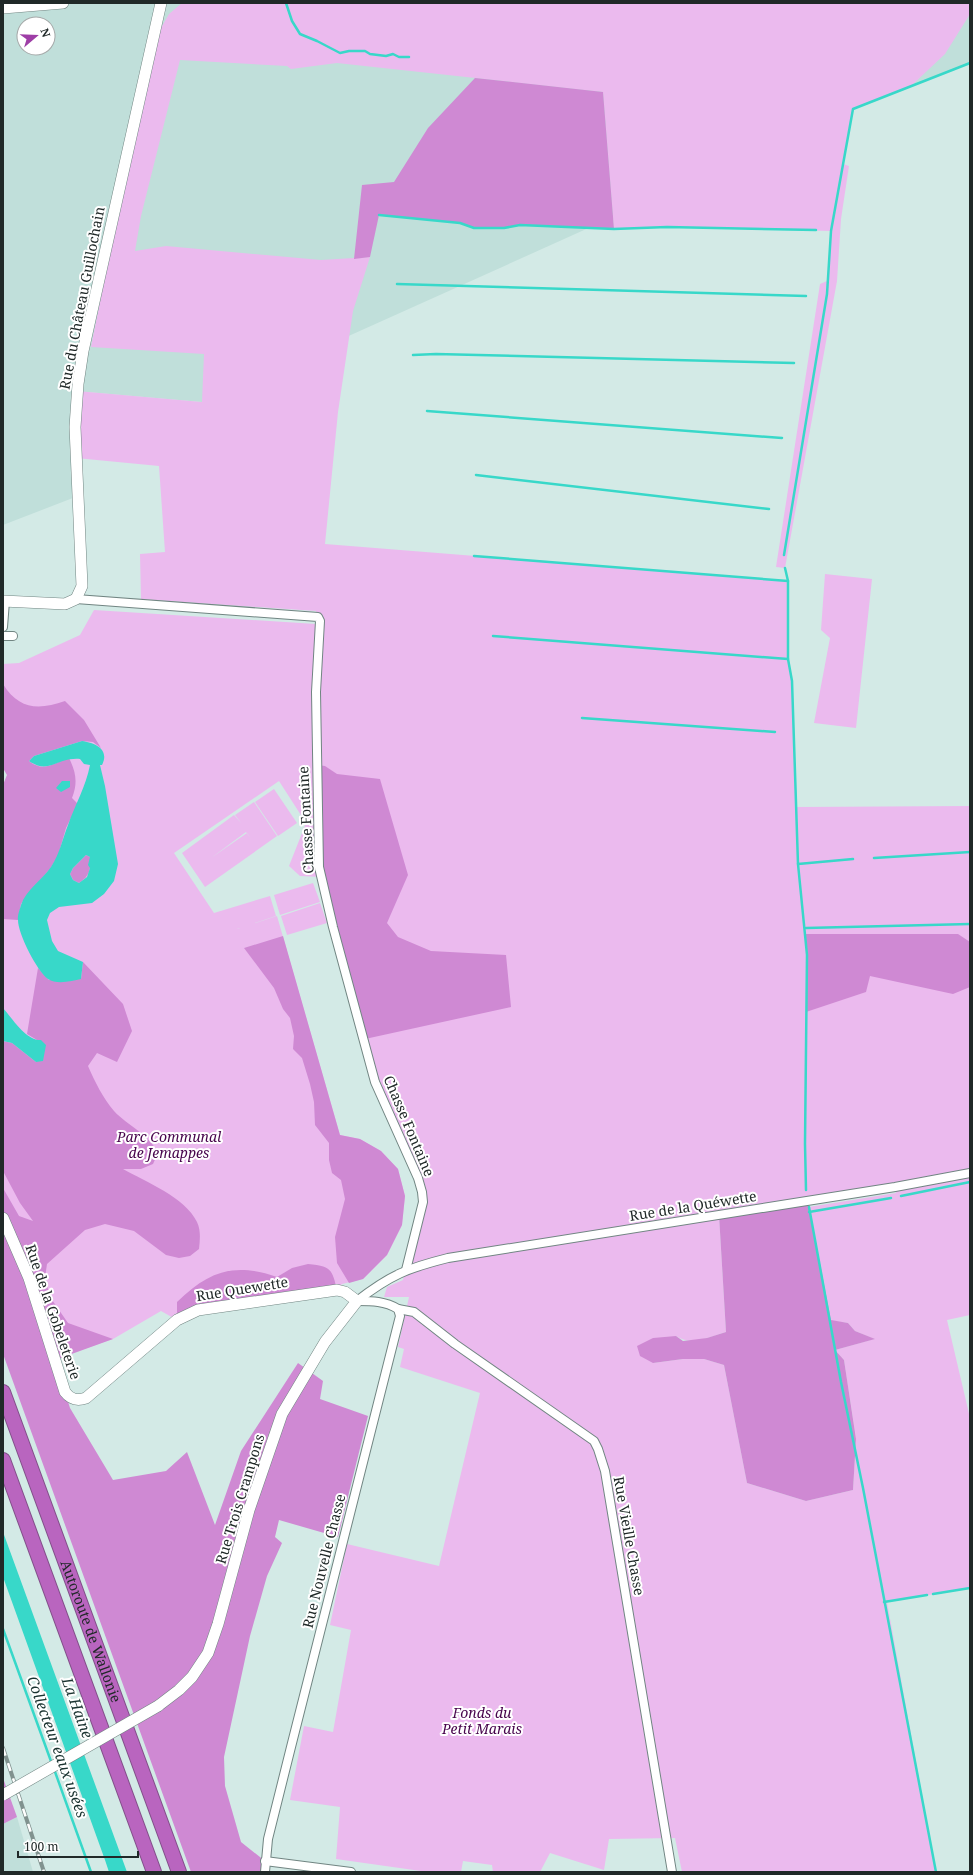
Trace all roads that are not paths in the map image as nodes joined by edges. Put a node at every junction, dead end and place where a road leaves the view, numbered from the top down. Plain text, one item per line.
1 (63, 3) edge
2 (161, 3) edge
3 (3, 8) edge
4 (76, 599) junction
5 (4, 601) edge
6 (3, 627) edge
7 (3, 636) edge
8 (13, 636) dead end
9 (970, 1173) edge
10 (3, 1218) edge
11 (406, 1270) junction
12 (357, 1301) junction
13 (398, 1309) junction
14 (3, 1392) edge
15 (86, 1398) joint
16 (3, 1460) edge
17 (3, 1795) edge
18 (265, 1861) junction
19 (154, 1872) edge
20 (179, 1872) edge
21 (265, 1872) edge
22 (351, 1872) edge
23 (672, 1872) edge

1 - 3 street
2 - 4 street, Rue du Château Guillochain
4 - 5 street
4 - 11 street, Chasse Fontaine
5 - 6 street
7 - 8 street
9 - 11 street, Rue de la Quéwette
10 - 15 street, Rue de la Gobeleterie
11 - 12 street, Rue de la Quéwette
12 - 13 street
12 - 15 street, Rue Quewette
12 - 17 street, Rue Trois Crampons, bridge
13 - 18 street, Rue Nouvelle Chasse
13 - 23 street, Rue Vieille Chasse
14 - 20 highway, Autoroute de Wallonie
16 - 19 highway, Autoroute de Wallonie
18 - 21 street, Rue Nouvelle Chasse
18 - 22 street

